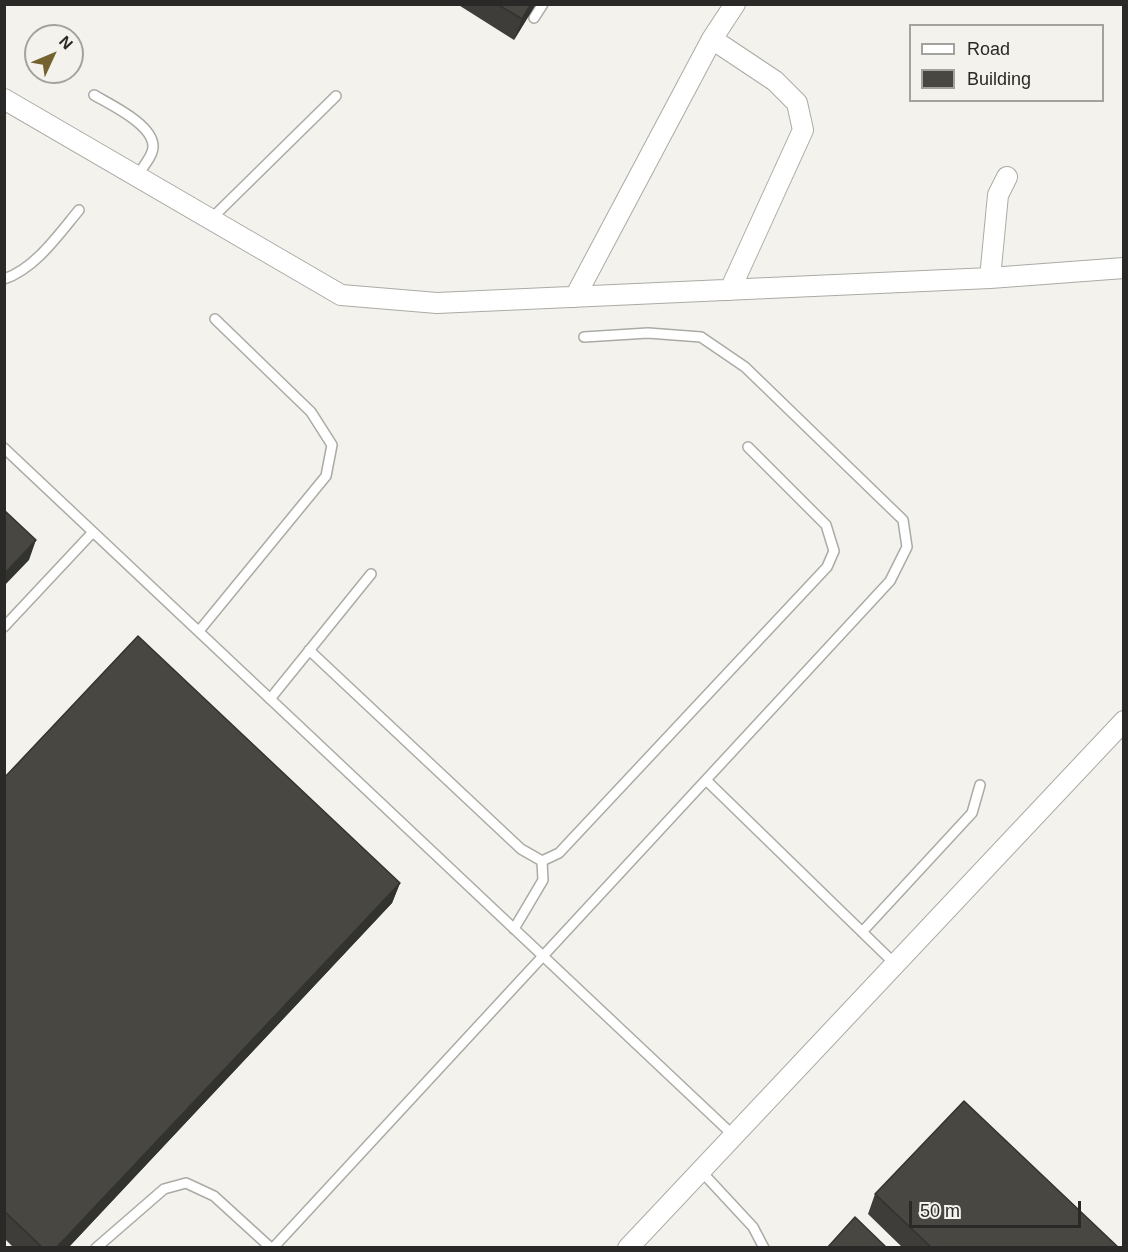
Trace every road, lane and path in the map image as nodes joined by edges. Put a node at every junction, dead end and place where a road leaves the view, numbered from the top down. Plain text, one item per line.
1 (543, 4) edge
2 (735, 4) edge
3 (534, 18) dead end
4 (712, 39) junction
5 (94, 95) dead end
6 (336, 96) dead end
7 (4, 99) edge
8 (137, 176) junction
9 (1006, 177) dead end
10 (79, 210) dead end
11 (211, 219) junction
12 (1124, 268) edge
13 (990, 278) junction
14 (4, 279) edge
15 (730, 290) junction
16 (574, 297) junction
17 (215, 319) dead end
18 (585, 337) dead end
19 (748, 447) dead end
20 (4, 448) edge
21 (93, 532) junction
22 (371, 574) dead end
23 (4, 627) edge
24 (199, 631) junction
25 (309, 650) junction
26 (270, 699) junction
27 (1124, 721) edge
28 (706, 780) junction
29 (980, 785) dead end
30 (542, 861) junction
31 (514, 929) junction
32 (862, 932) junction
33 (543, 956) junction
34 (895, 964) junction
35 (734, 1136) junction
36 (700, 1171) junction
37 (96, 1248) edge
38 (272, 1248) edge
39 (628, 1248) edge
40 (764, 1248) edge

1 - 3 lane
2 - 4 street
4 - 15 street
4 - 16 street
5 - 8 lane
6 - 11 lane
7 - 8 street
8 - 11 street
9 - 13 street
10 - 14 lane
11 - 16 street
12 - 13 street
13 - 15 street
15 - 16 street
17 - 24 lane
18 - 28 lane
19 - 30 lane
20 - 21 lane
21 - 23 lane
21 - 24 lane
22 - 25 lane
24 - 26 lane
25 - 26 lane
25 - 30 lane
26 - 31 lane
27 - 34 street
28 - 32 lane
28 - 33 lane
29 - 32 lane
30 - 31 lane
31 - 33 lane
32 - 34 lane
33 - 35 lane
33 - 38 lane
34 - 35 street
35 - 36 street
36 - 39 street
36 - 40 lane
37 - 38 lane

